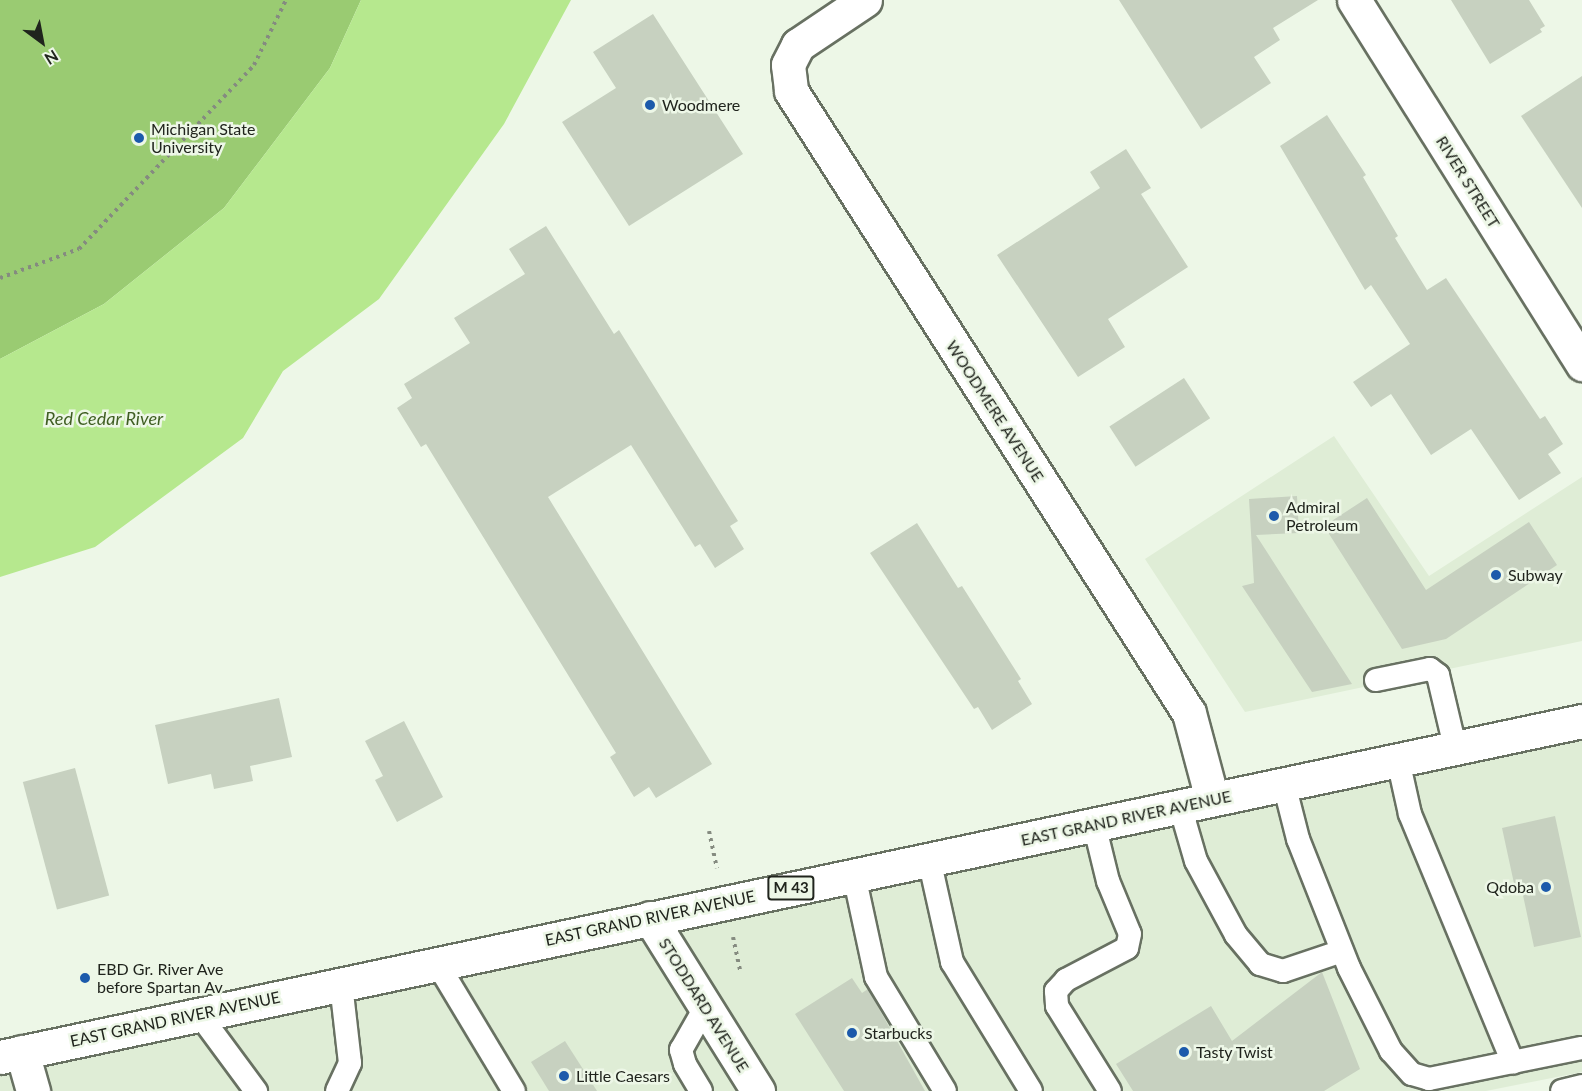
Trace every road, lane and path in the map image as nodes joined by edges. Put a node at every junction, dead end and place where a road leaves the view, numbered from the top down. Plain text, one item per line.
1 (286, 0) edge
2 (865, 0) edge
3 (1354, 0) edge
4 (0, 278) edge
5 (1582, 364) edge
6 (1376, 680) dead end
7 (1582, 721) edge
8 (1455, 747) junction
9 (1398, 760) junction
10 (1284, 784) junction
11 (1212, 800) junction
12 (1180, 806) junction
13 (1094, 824) junction
14 (929, 859) junction
15 (854, 875) junction
16 (650, 918) junction
17 (1342, 951) junction
18 (437, 963) junction
19 (342, 984) junction
20 (706, 1005) junction
21 (199, 1014) junction
22 (1582, 1048) edge
23 (11, 1054) edge
24 (1513, 1063) junction
25 (1582, 1086) edge
26 (33, 1091) edge
27 (256, 1091) edge
28 (337, 1091) edge
29 (514, 1091) edge
30 (701, 1091) edge
31 (758, 1091) edge
32 (945, 1091) edge
33 (1031, 1091) edge
34 (1110, 1091) edge
35 (1562, 1091) edge

1 - 4 path
2 - 11 main road, WOODMERE AVENUE
3 - 5 main road, RIVER STREET
6 - 8 lane
7 - 8 main road, EAST GRAND RIVER AVENUE / M 43
8 - 9 main road, EAST GRAND RIVER AVENUE / M 43
9 - 10 main road, EAST GRAND RIVER AVENUE / M 43
9 - 24 lane
10 - 11 main road, EAST GRAND RIVER AVENUE / M 43
10 - 17 lane
11 - 12 main road, EAST GRAND RIVER AVENUE / M 43
12 - 13 main road, EAST GRAND RIVER AVENUE / M 43
12 - 17 lane
13 - 14 main road, EAST GRAND RIVER AVENUE / M 43
13 - 34 lane
14 - 15 main road, EAST GRAND RIVER AVENUE / M 43
14 - 33 lane
15 - 16 main road, EAST GRAND RIVER AVENUE / M 43
15 - 32 lane
16 - 18 main road, EAST GRAND RIVER AVENUE / M 43
16 - 20 main road, STODDARD AVENUE
17 - 24 lane
18 - 19 main road, EAST GRAND RIVER AVENUE / M 43
18 - 29 lane
19 - 21 main road, EAST GRAND RIVER AVENUE / M 43
19 - 28 lane
20 - 30 lane
20 - 31 main road, STODDARD AVENUE
21 - 23 main road, EAST GRAND RIVER AVENUE / M 43
21 - 27 lane
22 - 24 lane
23 - 26 main road
25 - 35 lane

